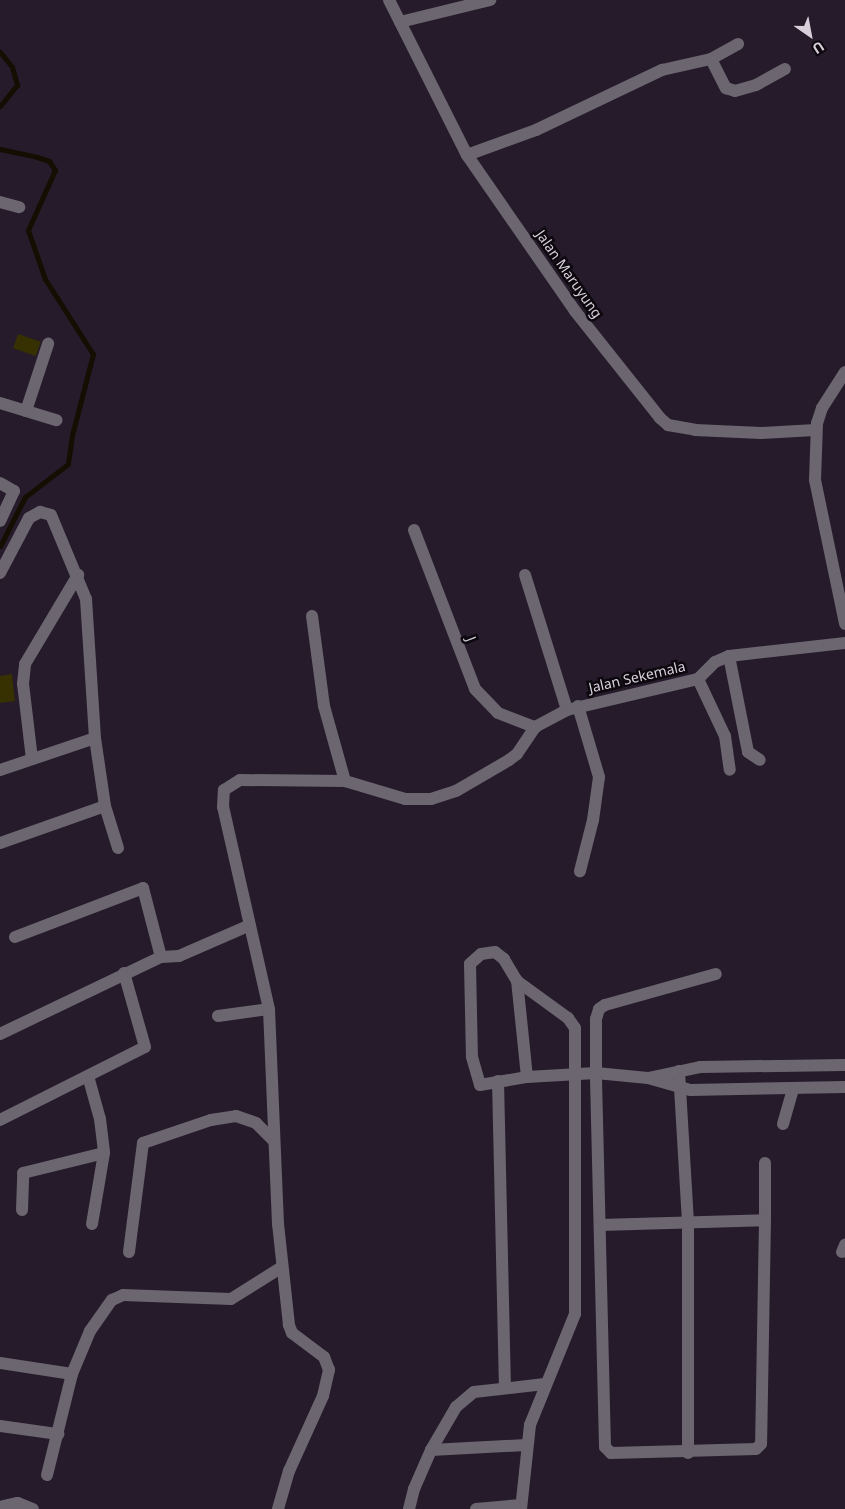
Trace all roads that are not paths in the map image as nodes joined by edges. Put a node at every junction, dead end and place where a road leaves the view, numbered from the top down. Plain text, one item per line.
1 (389, 0) edge
2 (490, 0) edge
3 (400, 22) junction
4 (738, 44) dead end
5 (711, 59) junction
6 (785, 68) dead end
7 (467, 155) junction
8 (0, 202) edge
9 (19, 207) dead end
10 (48, 344) dead end
11 (845, 372) edge
12 (0, 403) edge
13 (26, 411) junction
14 (56, 420) dead end
15 (815, 430) junction
16 (6, 485) edge
17 (0, 521) edge
18 (414, 530) dead end
19 (0, 573) edge
20 (78, 575) junction
21 (525, 575) dead end
22 (312, 616) dead end
23 (845, 624) edge
24 (845, 642) edge
25 (729, 656) junction
26 (698, 679) junction
27 (573, 708) junction
28 (535, 727) junction
29 (95, 738) junction
30 (32, 759) junction
31 (760, 760) dead end
32 (0, 770) edge
33 (730, 770) dead end
34 (345, 781) junction
35 (105, 806) junction
36 (0, 843) edge
37 (118, 848) dead end
38 (580, 871) dead end
39 (250, 925) junction
40 (15, 937) dead end
41 (161, 957) junction
42 (124, 973) junction
43 (716, 974) dead end
44 (516, 981) junction
45 (269, 1009) junction
46 (218, 1016) dead end
47 (0, 1034) edge
48 (845, 1065) edge
49 (679, 1071) junction
50 (596, 1073) junction
51 (575, 1075) junction
52 (88, 1076) junction
53 (527, 1077) junction
54 (648, 1078) junction
55 (498, 1082) junction
56 (845, 1087) edge
57 (680, 1088) junction
58 (793, 1088) junction
59 (0, 1120) edge
60 (783, 1124) dead end
61 (274, 1140) junction
62 (104, 1153) junction
63 (765, 1163) dead end
64 (22, 1210) dead end
65 (765, 1220) junction
66 (688, 1222) junction
67 (92, 1224) dead end
68 (600, 1225) junction
69 (129, 1252) dead end
70 (282, 1267) junction
71 (0, 1363) edge
72 (72, 1374) junction
73 (545, 1384) junction
74 (505, 1388) junction
75 (0, 1426) edge
76 (58, 1434) junction
77 (526, 1445) junction
78 (431, 1450) junction
79 (688, 1453) junction
80 (47, 1474) dead end
81 (0, 1507) edge
82 (521, 1507) edge
83 (33, 1509) edge
84 (278, 1509) edge
85 (409, 1509) edge
86 (476, 1509) edge

1 - 3 street, Jalan Maruyung
2 - 3 street
3 - 7 street, Jalan Maruyung
4 - 5 street
5 - 6 street
5 - 7 street
7 - 15 street, Jalan Maruyung
8 - 9 street
10 - 13 street
11 - 15 street
12 - 13 street
13 - 14 street
15 - 23 street
16 - 17 street
18 - 28 street, J
19 - 20 street
20 - 29 street
20 - 30 street
21 - 27 street
22 - 34 street
24 - 25 street, Jalan Sekemala
25 - 26 street, Jalan Sekemala
25 - 31 street
26 - 27 street, Jalan Sekemala
26 - 33 street
27 - 28 street, Jalan Sekemala
27 - 38 street
28 - 34 street, Jalan Sekemala
29 - 30 street
29 - 35 street
30 - 32 street
34 - 39 street
35 - 36 street
35 - 37 street
39 - 41 street
39 - 45 street
40 - 41 street
41 - 42 street
42 - 47 street
42 - 52 street
43 - 50 street
44 - 51 street
44 - 53 street
44 - 55 street
45 - 46 street
45 - 61 street
48 - 49 street
49 - 54 street
49 - 57 street
50 - 51 street
50 - 54 street
50 - 68 street
51 - 53 street
51 - 73 street
52 - 59 street
52 - 62 street
53 - 55 street
54 - 57 street
55 - 74 street
56 - 58 street
57 - 58 street
57 - 66 street
58 - 60 street
61 - 69 street
61 - 70 street
62 - 64 street
62 - 67 street
63 - 65 street
65 - 66 street
65 - 79 street
66 - 68 street
66 - 79 street
68 - 79 street
70 - 72 street
70 - 84 street
71 - 72 street
72 - 76 street
73 - 74 street
73 - 77 street
74 - 78 street
75 - 76 street
76 - 80 street
77 - 78 street
77 - 82 street
78 - 85 street
81 - 83 street
82 - 86 street

